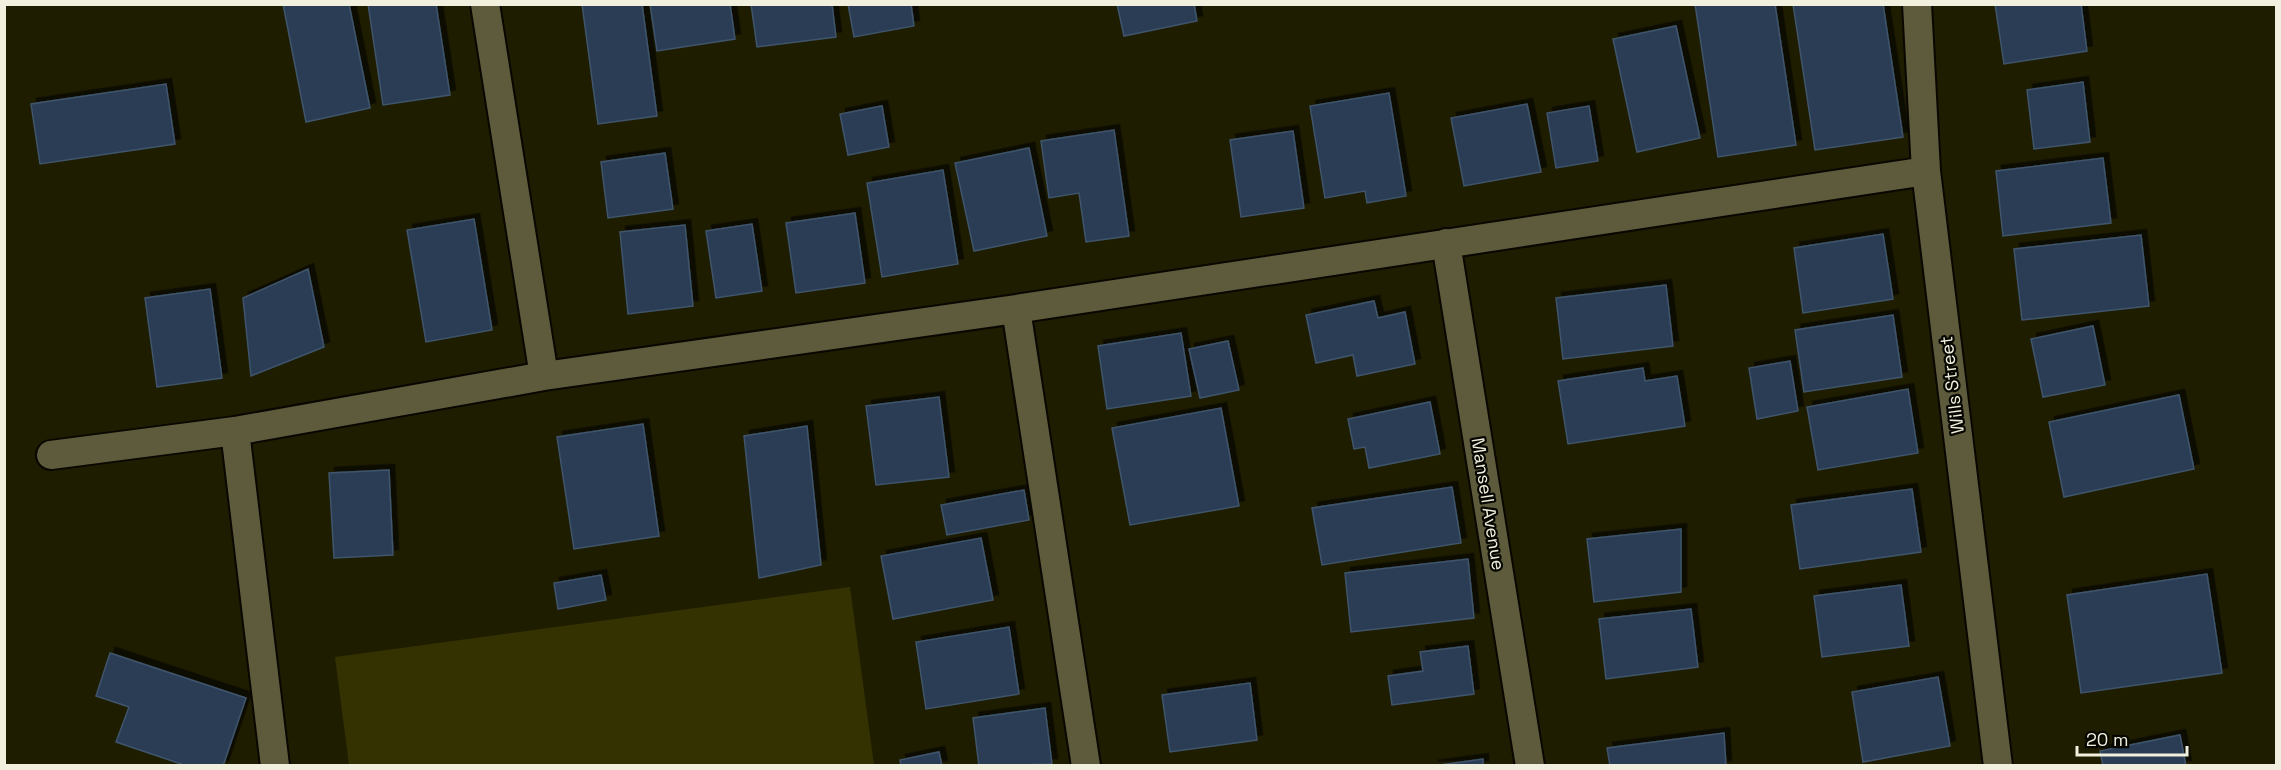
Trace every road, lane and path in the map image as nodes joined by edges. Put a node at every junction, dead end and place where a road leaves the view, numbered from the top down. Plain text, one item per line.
1 (485, 4) edge
2 (1917, 4) edge
3 (1926, 171) junction
4 (1446, 243) junction
5 (1016, 309) junction
6 (544, 376) junction
7 (235, 431) junction
8 (51, 455) dead end
9 (275, 765) edge
10 (1086, 765) edge
11 (1530, 765) edge
12 (1998, 765) edge

1 - 6 street
2 - 3 street, Wills Street
3 - 4 street
3 - 12 street, Wills Street
4 - 5 street
4 - 11 street, Mansell Avenue
5 - 6 street
5 - 10 street
6 - 7 street
7 - 8 street
7 - 9 street

